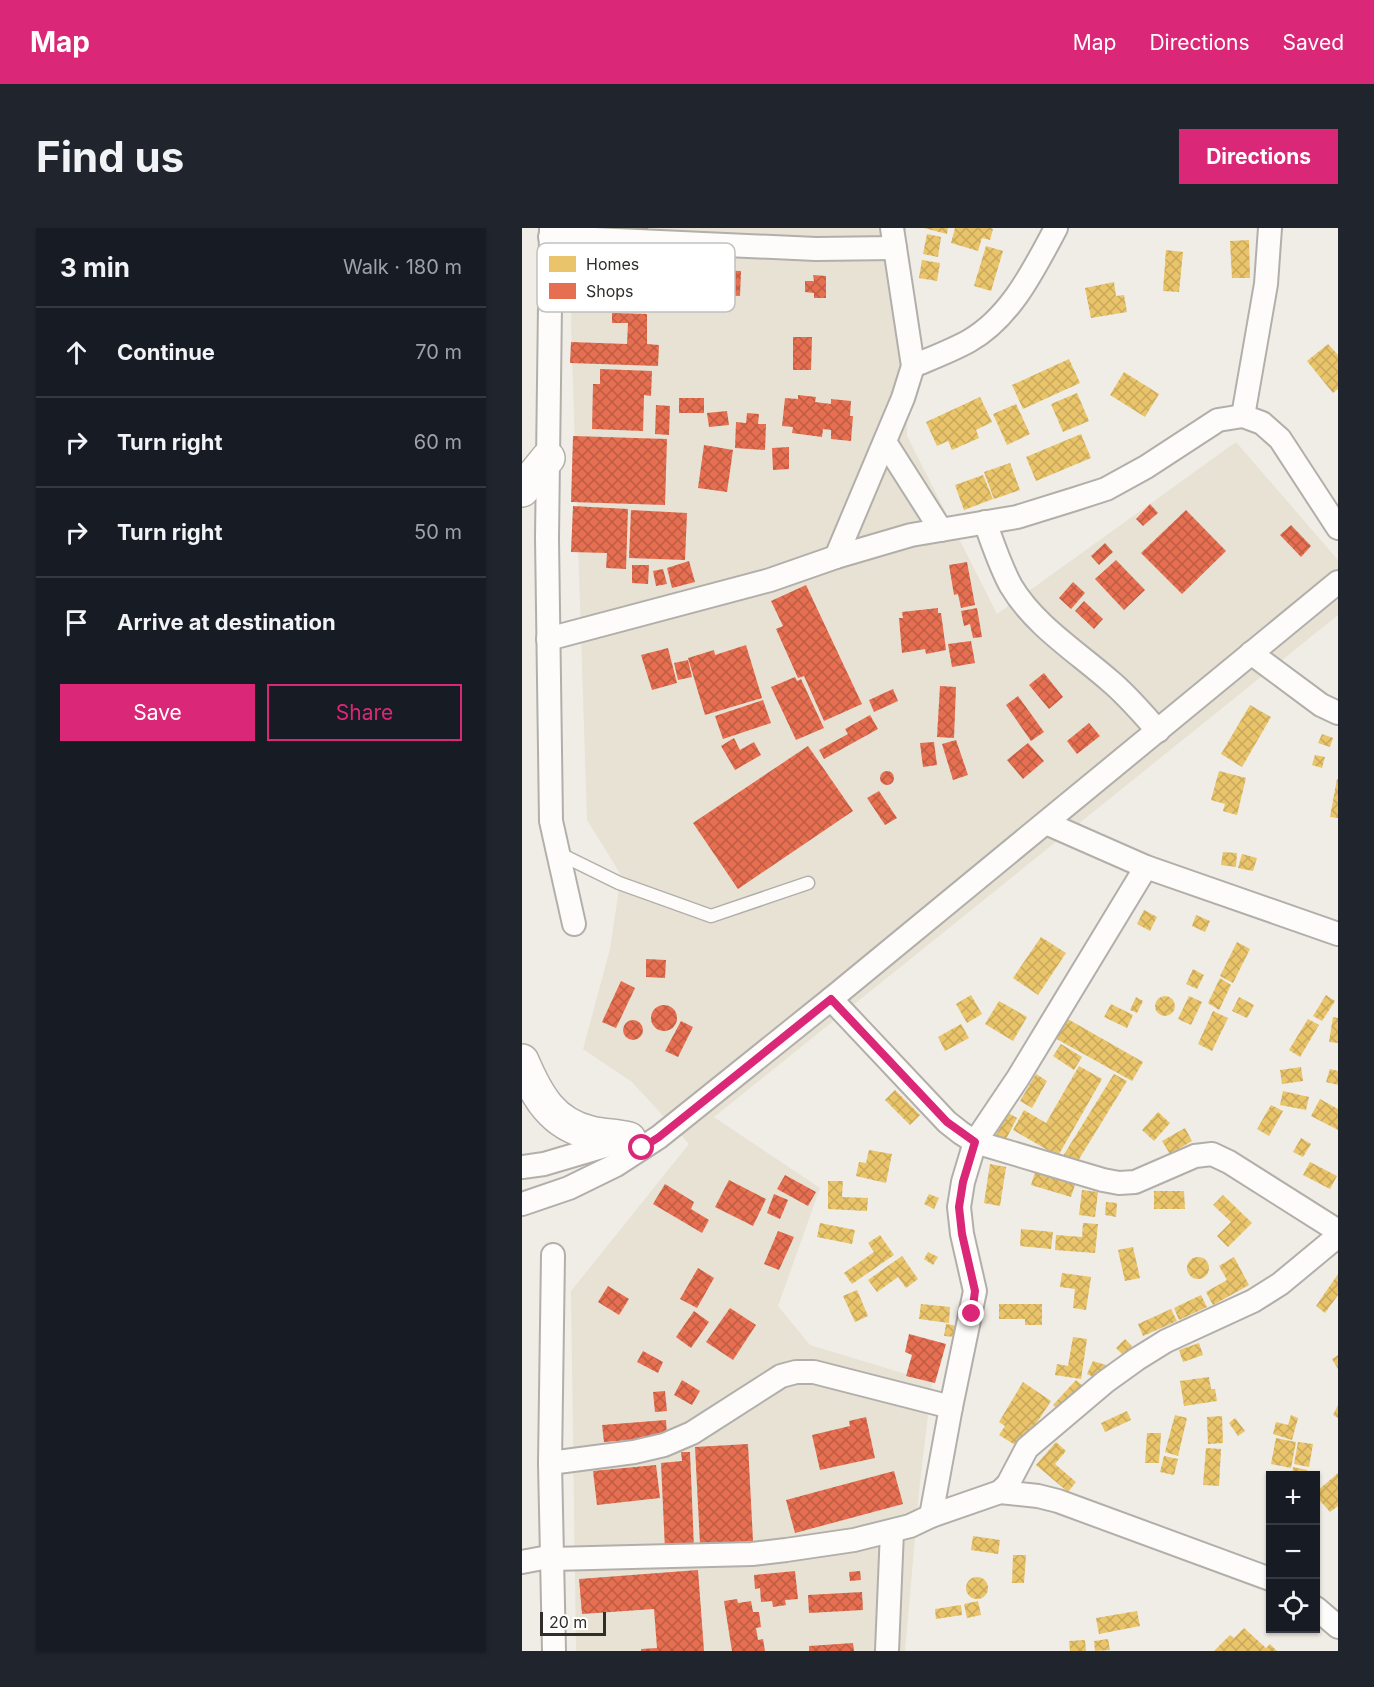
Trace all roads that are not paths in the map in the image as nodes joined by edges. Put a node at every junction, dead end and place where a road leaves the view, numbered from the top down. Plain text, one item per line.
1 (1056, 228) edge
2 (1270, 228) edge
3 (550, 232) edge
4 (894, 238) edge
5 (722, 243) edge
6 (735, 244) edge
7 (549, 312) edge
8 (913, 366) junction
9 (1243, 416) junction
10 (885, 442) junction
11 (548, 458) junction
12 (522, 490) edge
13 (985, 522) junction
14 (1338, 528) edge
15 (941, 530) junction
16 (836, 557) junction
17 (1338, 582) edge
18 (548, 639) junction
19 (1251, 653) junction
20 (1338, 713) edge
21 (1158, 730) junction
22 (1046, 823) junction
23 (557, 852) junction
24 (1146, 867) junction
25 (808, 883) dead end
26 (574, 924) dead end
27 (1338, 934) edge
28 (831, 999) junction
29 (522, 1061) edge
30 (674, 1123) junction
31 (629, 1139) junction
32 (975, 1142) junction
33 (522, 1167) edge
34 (522, 1204) edge
35 (1338, 1231) edge
36 (1338, 1236) edge
37 (553, 1255) dead end
38 (951, 1407) junction
39 (550, 1463) junction
40 (1000, 1492) junction
41 (931, 1516) junction
42 (892, 1531) junction
43 (522, 1547) edge
44 (539, 1559) edge
45 (1266, 1578) edge
46 (1320, 1611) edge
47 (1338, 1627) edge
48 (554, 1651) edge
49 (887, 1651) edge

1 - 8 street
2 - 9 street
3 - 5 street
4 - 6 street
4 - 8 street
7 - 11 street
8 - 10 street
9 - 13 street
9 - 14 street
10 - 15 street
10 - 16 street
11 - 12 main road
11 - 18 street
13 - 15 street
13 - 21 street
15 - 16 street
16 - 18 street
17 - 19 street
18 - 23 street
19 - 20 street
19 - 21 street
21 - 22 street
22 - 24 street
22 - 28 street
23 - 25 lane
23 - 26 street
24 - 27 street
24 - 32 street
28 - 30 street
28 - 32 street
29 - 31 main road
30 - 31 street
30 - 34 street
31 - 33 street
32 - 35 street
32 - 38 street
36 - 40 street
37 - 39 street
38 - 39 street
38 - 41 street
39 - 44 street
40 - 41 street
40 - 45 street
41 - 42 street
42 - 44 street
42 - 49 street
43 - 44 street
44 - 48 street
46 - 47 street

